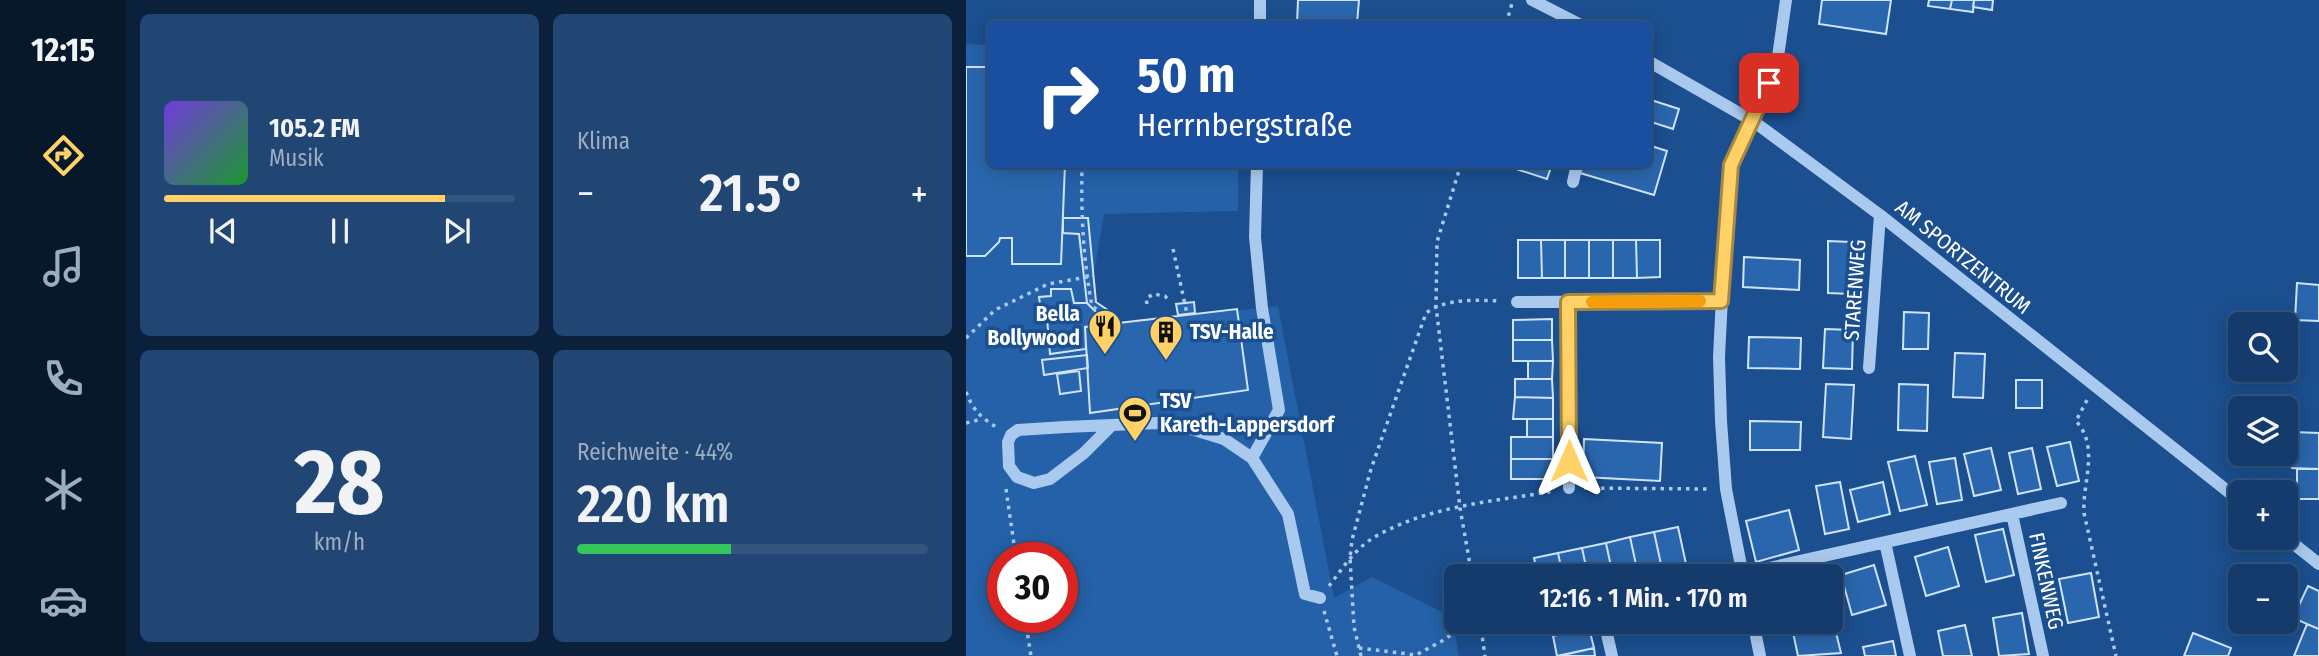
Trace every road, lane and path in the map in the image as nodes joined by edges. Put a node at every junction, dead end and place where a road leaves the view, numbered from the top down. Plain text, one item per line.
1 (1260, 0) edge
2 (1513, 0) edge
3 (1532, 0) edge
4 (1786, 0) edge
5 (1260, 21) edge
6 (1507, 21) edge
7 (1573, 21) edge
8 (1652, 63) edge
9 (1753, 121) junction
10 (1082, 168) edge
11 (1257, 168) edge
12 (1460, 168) edge
13 (1576, 168) edge
14 (1573, 182) dead end
15 (1880, 215) junction
16 (1173, 249) dead end
17 (1093, 276) dead end
18 (1087, 277) junction
19 (1721, 301) junction
20 (1170, 302) dead end
21 (1517, 302) joint
22 (1568, 302) junction
23 (1147, 304) dead end
24 (1436, 306) junction
25 (1187, 314) dead end
26 (1108, 325) dead end
27 (966, 338) edge
28 (1869, 368) dead end
29 (2095, 387) junction
30 (966, 392) edge
31 (982, 419) junction
32 (966, 424) edge
33 (1112, 425) junction
34 (1011, 435) junction
35 (1252, 458) junction
36 (1009, 466) junction
37 (1569, 488) junction
38 (1726, 489) junction
39 (2228, 492) edge
40 (2061, 503) dead end
41 (1460, 508) junction
42 (2012, 514) junction
43 (1014, 542) edge
44 (1885, 542) junction
45 (2298, 547) edge
46 (1350, 558) junction
47 (1470, 564) edge
48 (1737, 564) edge
49 (1788, 564) edge
50 (2319, 564) edge
51 (1320, 598) junction
52 (1027, 633) edge
53 (1452, 634) edge
54 (1482, 634) edge
55 (1607, 634) edge
56 (1756, 634) edge
57 (1359, 648) junction
58 (1362, 655) edge
59 (1031, 656) edge
60 (1337, 656) edge
61 (1485, 656) edge
62 (1612, 656) edge
63 (1760, 656) edge
64 (1910, 656) edge
65 (2043, 656) edge
66 (2116, 656) edge

1 - 5 street
2 - 6 path
3 - 7 street
4 - 9 street
8 - 9 street, AM SPORTZENTRUM
9 - 15 street, AM SPORTZENTRUM
9 - 19 street
10 - 18 path
11 - 35 street
12 - 24 path
13 - 14 street
15 - 28 street, STARENWEG
15 - 29 street, AM SPORTZENTRUM
16 - 25 path
17 - 18 path
18 - 26 path
18 - 27 path
19 - 22 street
19 - 38 street
20 - 23 path
21 - 22 street
21 - 24 path
22 - 37 street
24 - 41 path
24 - 46 path
29 - 39 street, AM SPORTZENTRUM
29 - 66 path
30 - 31 path
31 - 32 path
31 - 34 path
33 - 34 street
33 - 35 street
33 - 36 street
34 - 36 street
35 - 51 street
36 - 43 path
37 - 38 path
37 - 41 path
38 - 48 street
40 - 42 street, FINKENWEG
41 - 46 path
41 - 47 path
42 - 44 street, FINKENWEG
42 - 65 street, FINKENWEG
44 - 49 street, FINKENWEG
44 - 64 street
45 - 50 street
46 - 51 path
46 - 57 path
51 - 60 path
52 - 59 path
53 - 57 path
54 - 61 path
55 - 62 street
56 - 63 street
57 - 58 path

